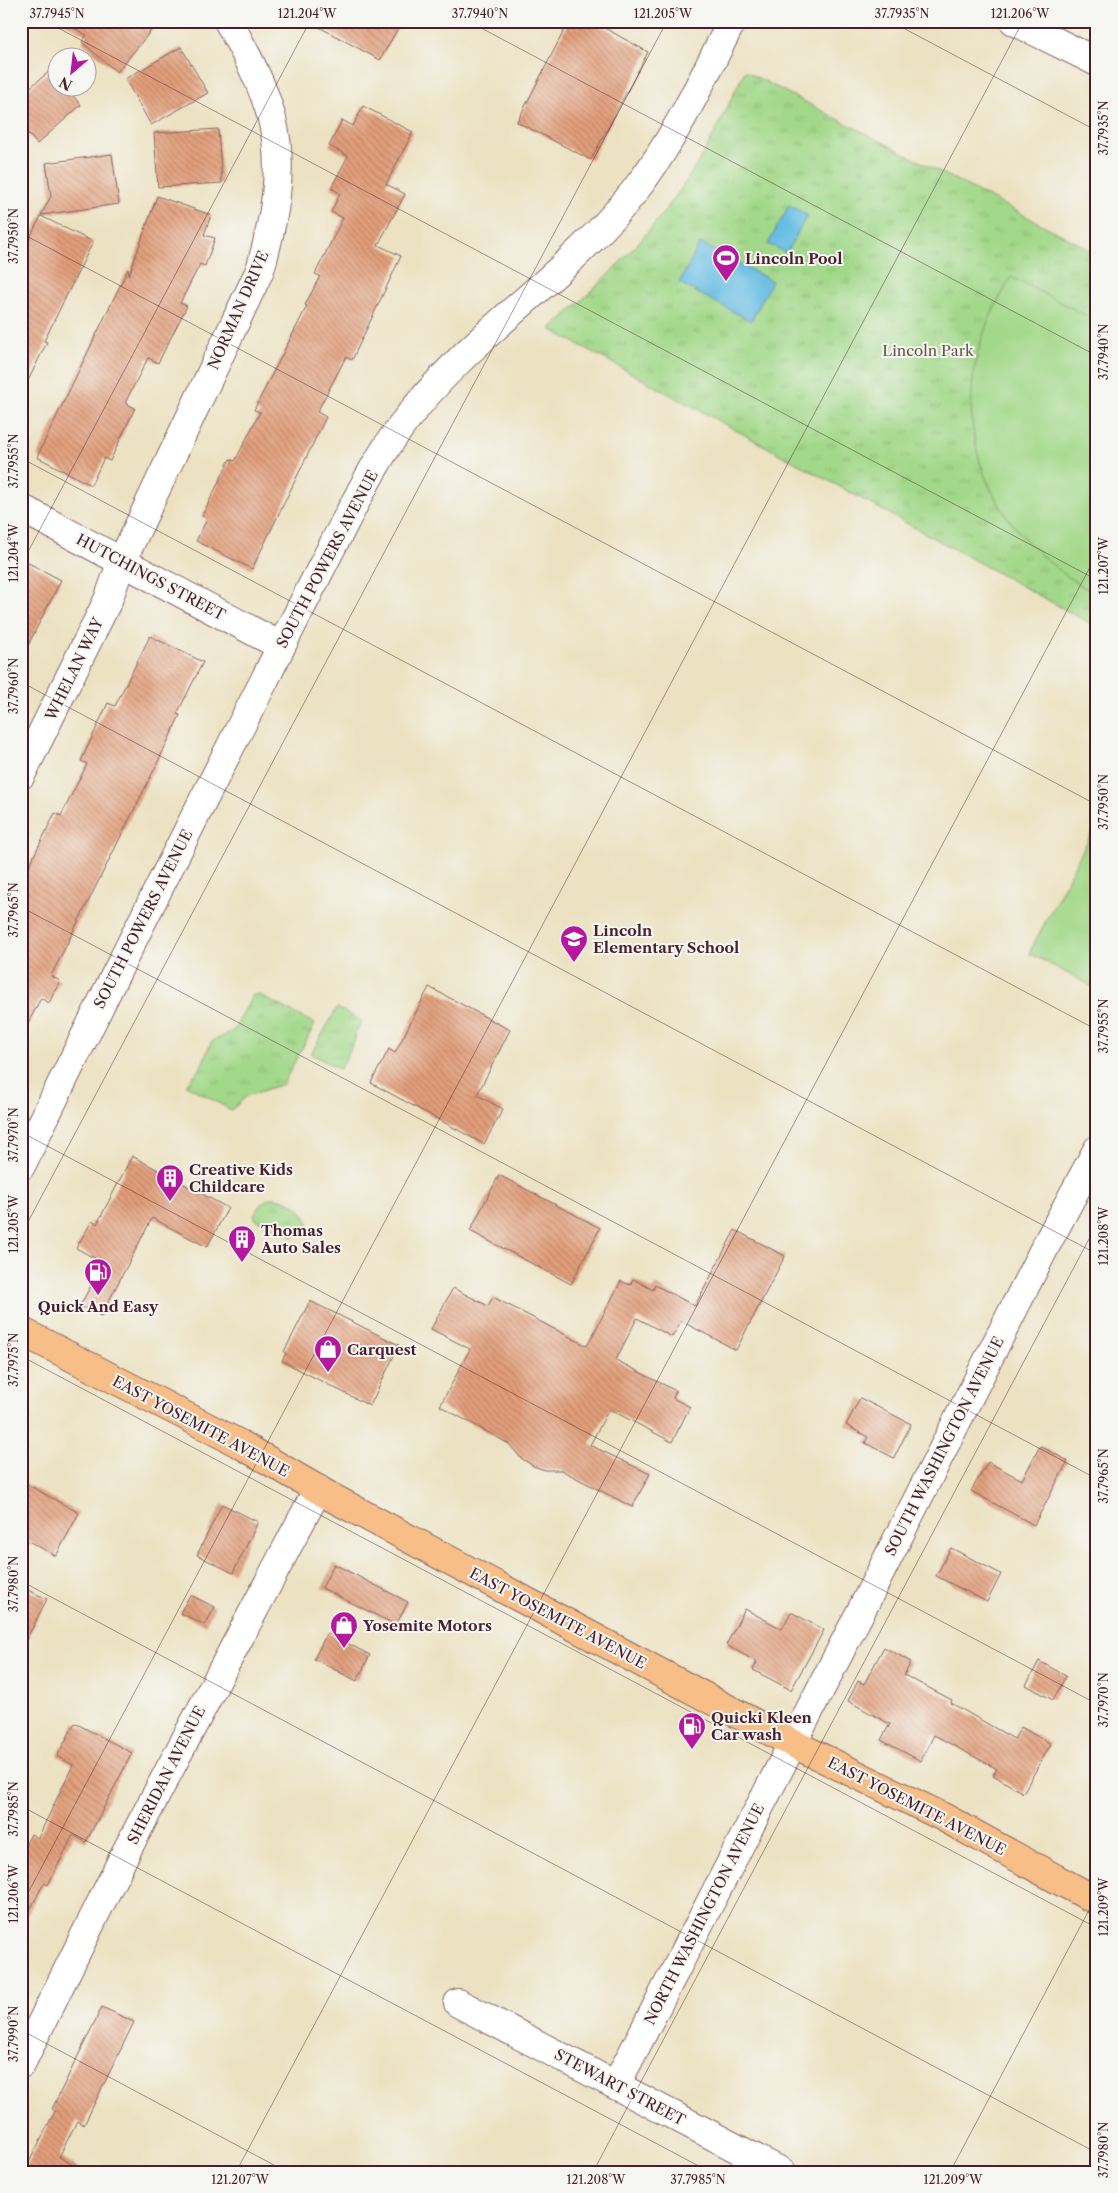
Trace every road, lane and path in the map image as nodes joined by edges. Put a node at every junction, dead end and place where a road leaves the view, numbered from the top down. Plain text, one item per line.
1 (228, 21) edge
2 (732, 21) edge
3 (1014, 21) edge
4 (1097, 62) edge
5 (21, 508) edge
6 (122, 561) junction
7 (281, 646) junction
8 (21, 775) edge
9 (1097, 1150) edge
10 (21, 1166) edge
11 (21, 1331) edge
12 (318, 1490) junction
13 (792, 1743) junction
14 (1097, 1901) edge
15 (458, 2003) dead end
16 (21, 2064) edge
17 (616, 2085) junction
18 (782, 2172) edge

1 - 6 street, NORMAN DRIVE
2 - 7 street, SOUTH POWERS AVENUE
3 - 4 street
5 - 6 street, HUTCHINGS STREET
6 - 7 street, HUTCHINGS STREET
6 - 8 street, WHELAN WAY
7 - 10 street, SOUTH POWERS AVENUE
9 - 13 street, SOUTH WASHINGTON AVENUE
11 - 12 main road, EAST YOSEMITE AVENUE
12 - 13 main road, EAST YOSEMITE AVENUE
12 - 16 street, SHERIDAN AVENUE
13 - 14 main road, EAST YOSEMITE AVENUE
13 - 17 street, NORTH WASHINGTON AVENUE
15 - 17 street, STEWART STREET
17 - 18 street, STEWART STREET

